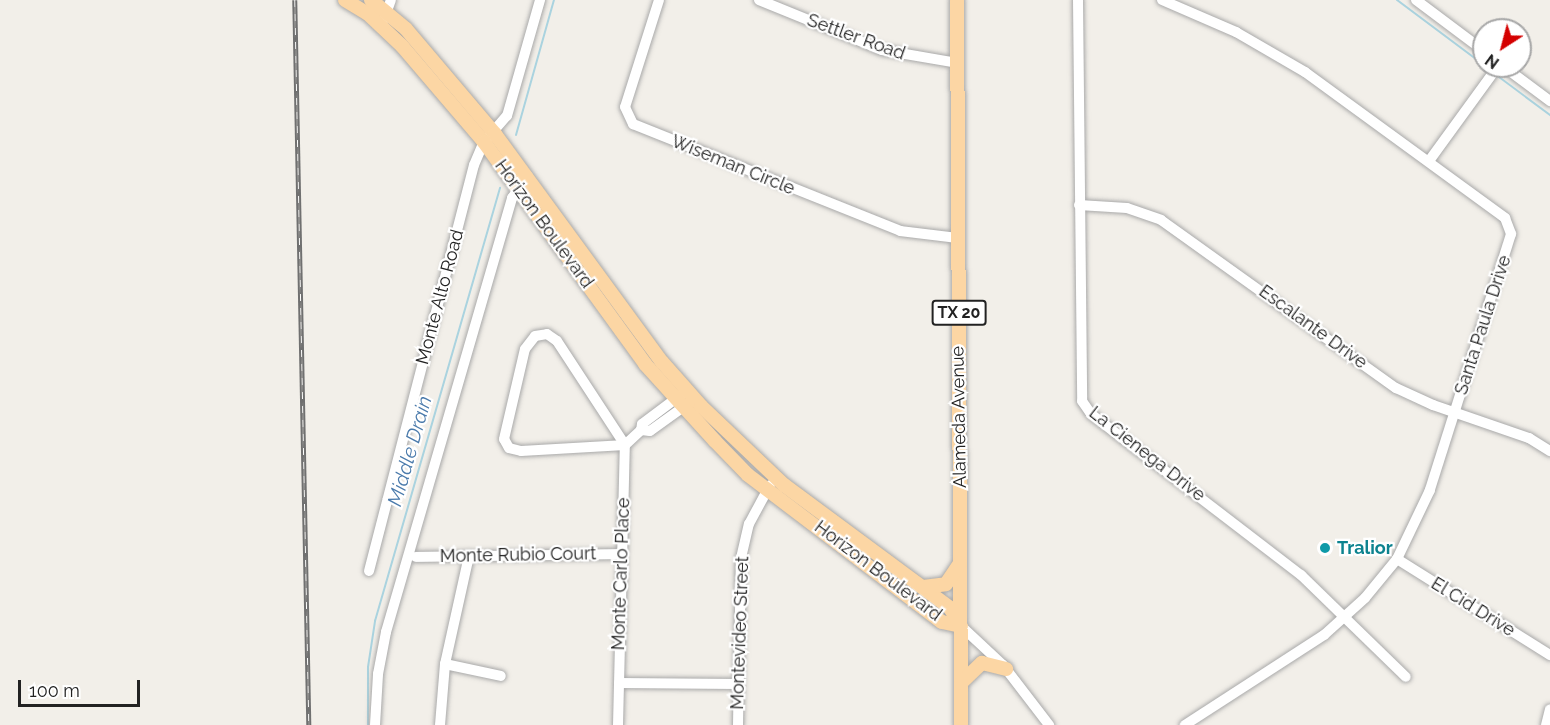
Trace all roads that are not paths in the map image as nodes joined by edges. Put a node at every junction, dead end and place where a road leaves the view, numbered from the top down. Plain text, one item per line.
1 (345, 0) edge
2 (371, 0) edge
3 (540, 0) edge
4 (659, 0) edge
5 (759, 0) edge
6 (957, 0) edge
7 (1078, 0) edge
8 (1162, 0) edge
9 (1416, 0) edge
10 (389, 5) edge
11 (381, 26) junction
12 (1472, 42) edge
13 (957, 63) junction
14 (1489, 78) edge
15 (1519, 78) edge
16 (1550, 101) edge
17 (490, 138) junction
18 (1429, 161) junction
19 (528, 176) junction
20 (518, 186) junction
21 (1079, 205) junction
22 (958, 238) junction
23 (690, 394) junction
24 (679, 403) junction
25 (1455, 413) junction
26 (625, 445) junction
27 (1550, 452) edge
28 (772, 483) junction
29 (620, 554) junction
30 (469, 556) junction
31 (416, 557) dead end
32 (1397, 559) junction
33 (961, 561) junction
34 (369, 571) dead end
35 (923, 587) junction
36 (1346, 617) junction
37 (962, 626) junction
38 (1550, 655) edge
39 (445, 664) junction
40 (1006, 669) junction
41 (501, 676) dead end
42 (1406, 677) dead end
43 (619, 683) junction
44 (961, 683) junction
45 (738, 684) junction
46 (1550, 709) edge
47 (375, 725) edge
48 (440, 725) edge
49 (618, 725) edge
50 (738, 725) edge
51 (961, 725) edge
52 (1049, 725) edge
53 (1185, 725) edge
54 (1546, 725) edge

1 - 11 main road, Horizon Boulevard
2 - 10 main road, Horizon Boulevard
3 - 17 street, Monte Alto Road
4 - 22 street, Wiseman Circle
5 - 13 street, Settler Road
6 - 13 main road, Alameda Avenue / TX 20
7 - 21 street, La Cienega Drive
8 - 18 street, Santa Paula Drive
9 - 12 street
10 - 11 street
10 - 17 main road, Horizon Boulevard
11 - 17 main road, Horizon Boulevard
13 - 22 main road, Alameda Avenue / TX 20
14 - 18 street
15 - 16 street
17 - 19 main road, Horizon Boulevard
17 - 20 main road, Horizon Boulevard
17 - 34 street, Monte Alto Road
18 - 25 street, Santa Paula Drive
19 - 20 street
19 - 23 main road, Horizon Boulevard
20 - 24 main road, Horizon Boulevard
20 - 47 street
21 - 25 street, Escalante Drive
21 - 36 street, La Cienega Drive
22 - 33 main road, Alameda Avenue / TX 20
23 - 24 street
23 - 28 main road, Horizon Boulevard
24 - 26 street
24 - 28 main road, Horizon Boulevard
25 - 27 street, Escalante Drive
25 - 32 street, Santa Paula Drive
26 - 26 street
26 - 29 street, Monte Carlo Place
28 - 35 main road, Horizon Boulevard
28 - 37 main road, Horizon Boulevard
28 - 45 street, Montevideo Street
29 - 30 street, Monte Rubio Court
29 - 43 street, Monte Carlo Place
30 - 31 street, Monte Rubio Court
30 - 39 street
32 - 36 street, Santa Paula Drive
32 - 38 street, El Cid Drive
33 - 35 main road
33 - 37 main road, Alameda Avenue / TX 20
35 - 37 main road, Horizon Boulevard
36 - 42 street, La Cienega Drive
36 - 53 street, Santa Paula Drive
37 - 40 street
37 - 44 main road, Alameda Avenue / TX 20
39 - 41 street
39 - 48 street
40 - 44 main road
40 - 52 street
43 - 45 street
43 - 49 street, Monte Carlo Place
44 - 51 main road, Alameda Avenue / TX 20
45 - 50 street, Montevideo Street
46 - 54 street

